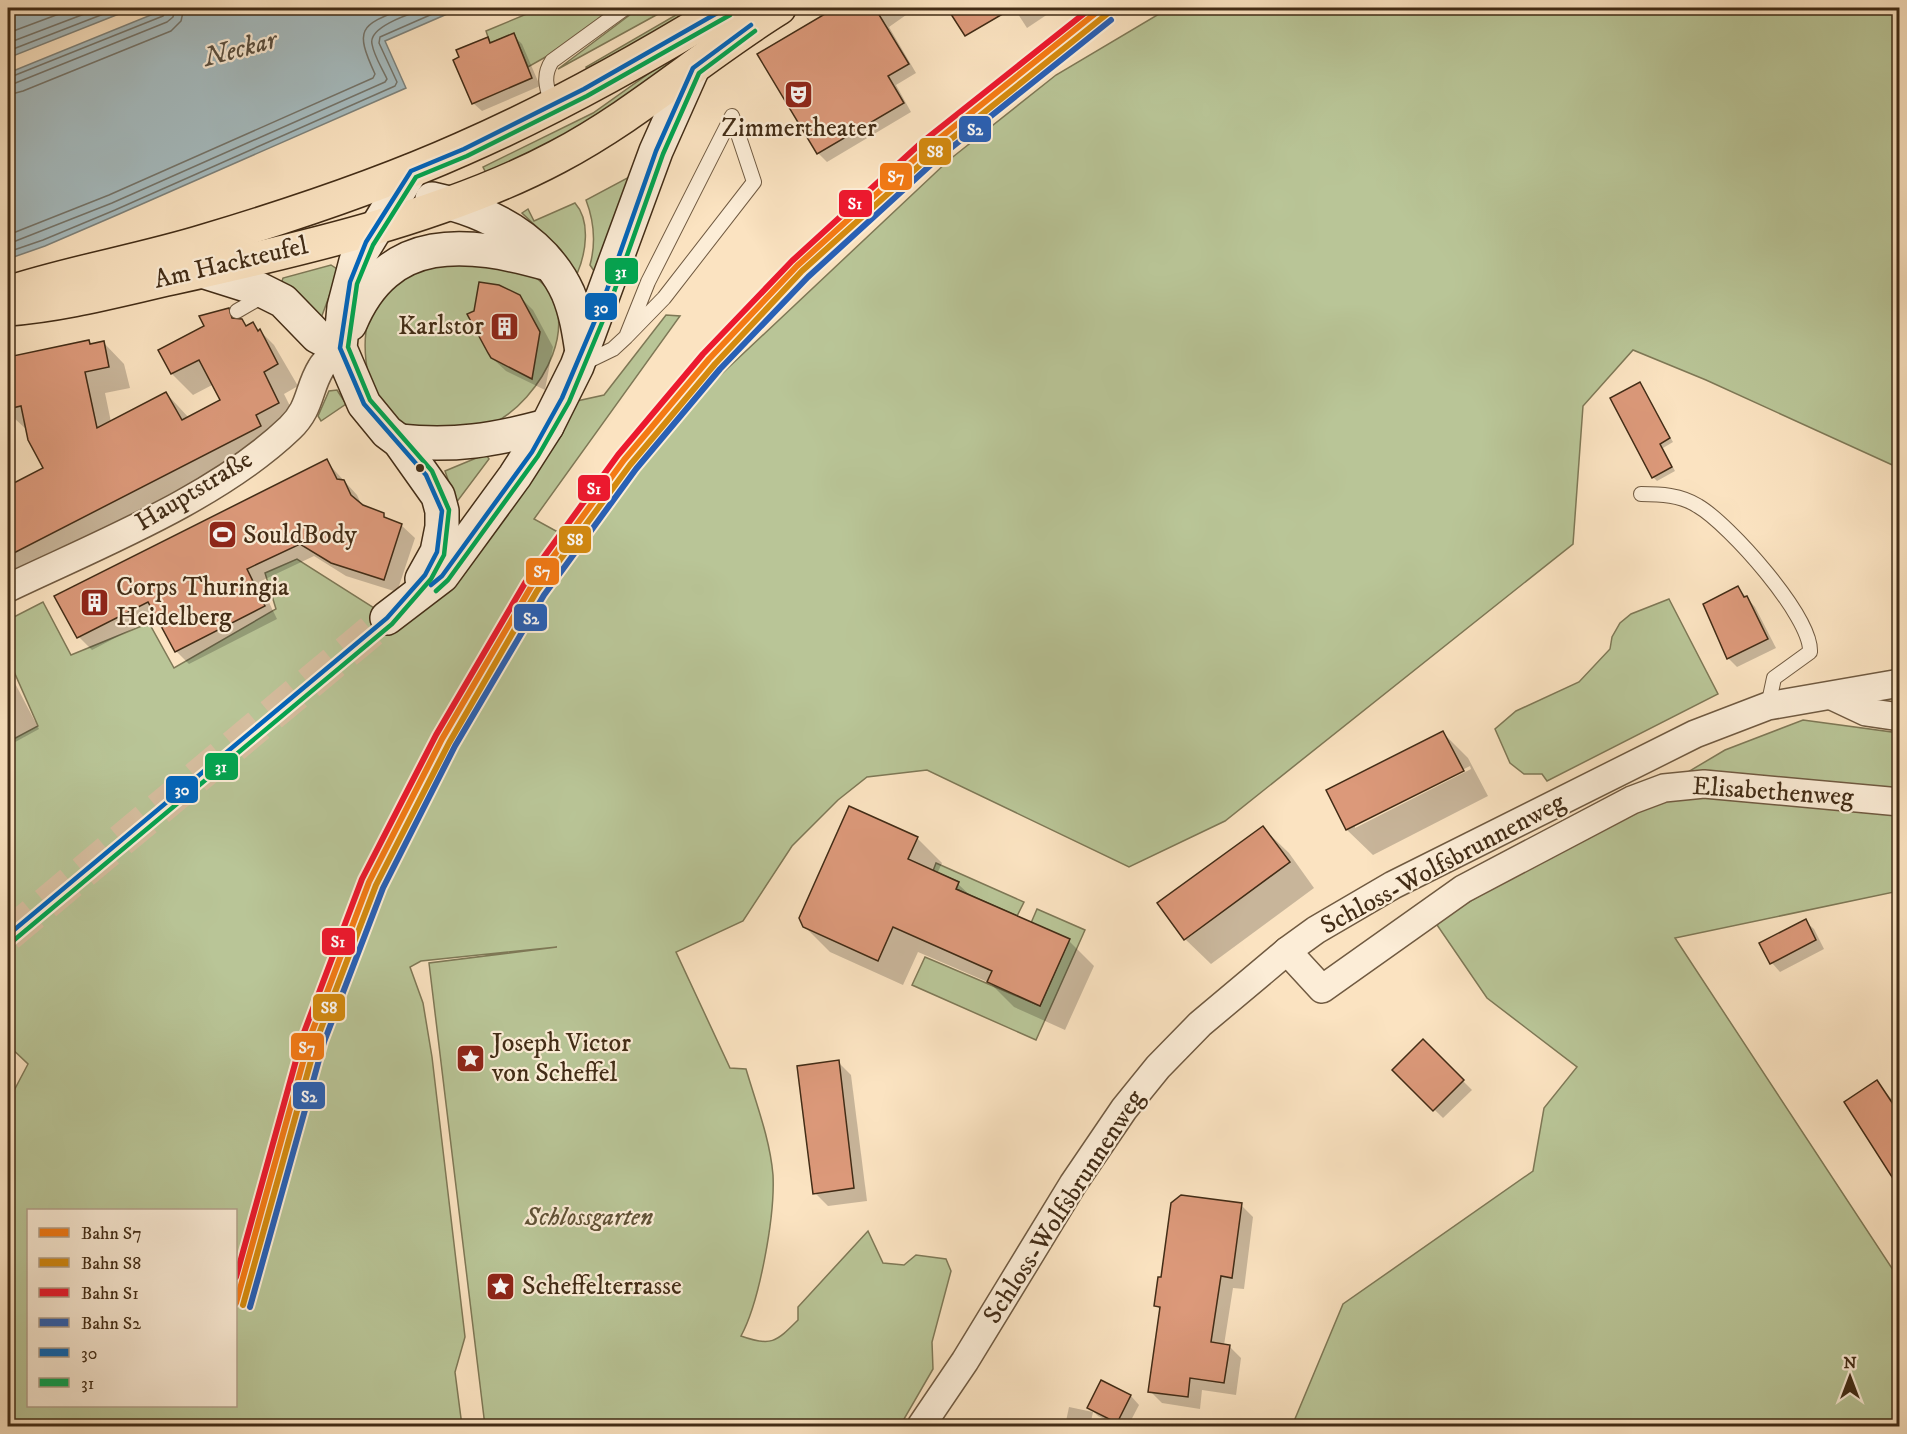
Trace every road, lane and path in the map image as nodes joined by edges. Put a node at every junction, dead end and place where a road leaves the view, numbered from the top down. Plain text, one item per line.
1 (625, 8) edge
2 (726, 8) edge
3 (779, 8) edge
4 (693, 68) junction
5 (552, 105) junction
6 (403, 182) junction
7 (451, 203) junction
8 (376, 225) junction
9 (548, 265) junction
10 (202, 271) junction
11 (8, 294) edge
12 (274, 296) junction
13 (8, 309) edge
14 (237, 311) dead end
15 (626, 338) junction
16 (340, 348) junction
17 (580, 359) junction
18 (547, 426) junction
19 (399, 441) junction
20 (1641, 494) dead end
21 (8, 588) edge
22 (1899, 683) edge
23 (1832, 696) junction
24 (1768, 706) junction
25 (1899, 717) edge
26 (1899, 802) edge
27 (1287, 951) junction
28 (921, 1426) edge

1 - 5 lane
2 - 5 main road, Am Hackteufel
3 - 4 main road, Am Hackteufel
4 - 7 main road, Am Hackteufel
4 - 17 main road
5 - 6 main road, Am Hackteufel
6 - 7 main road
6 - 8 main road
6 - 11 main road, Am Hackteufel
7 - 8 main road, Am Hackteufel
7 - 9 main road
8 - 10 main road, Am Hackteufel
8 - 16 main road
9 - 16 main road
9 - 17 main road
10 - 12 main road
10 - 13 main road, Am Hackteufel
12 - 14 lane
12 - 16 main road
15 - 15 lane
15 - 17 lane
16 - 19 main road
16 - 21 street, Hauptstraße
17 - 18 main road
18 - 19 main road
18 - 19 main road
20 - 24 lane
22 - 23 street, Schloss-Wolfsbrunnenweg
23 - 24 street, Schloss-Wolfsbrunnenweg
23 - 25 street
24 - 27 street, Schloss-Wolfsbrunnenweg
26 - 27 street, Elisabethenweg
27 - 28 street, Schloss-Wolfsbrunnenweg

